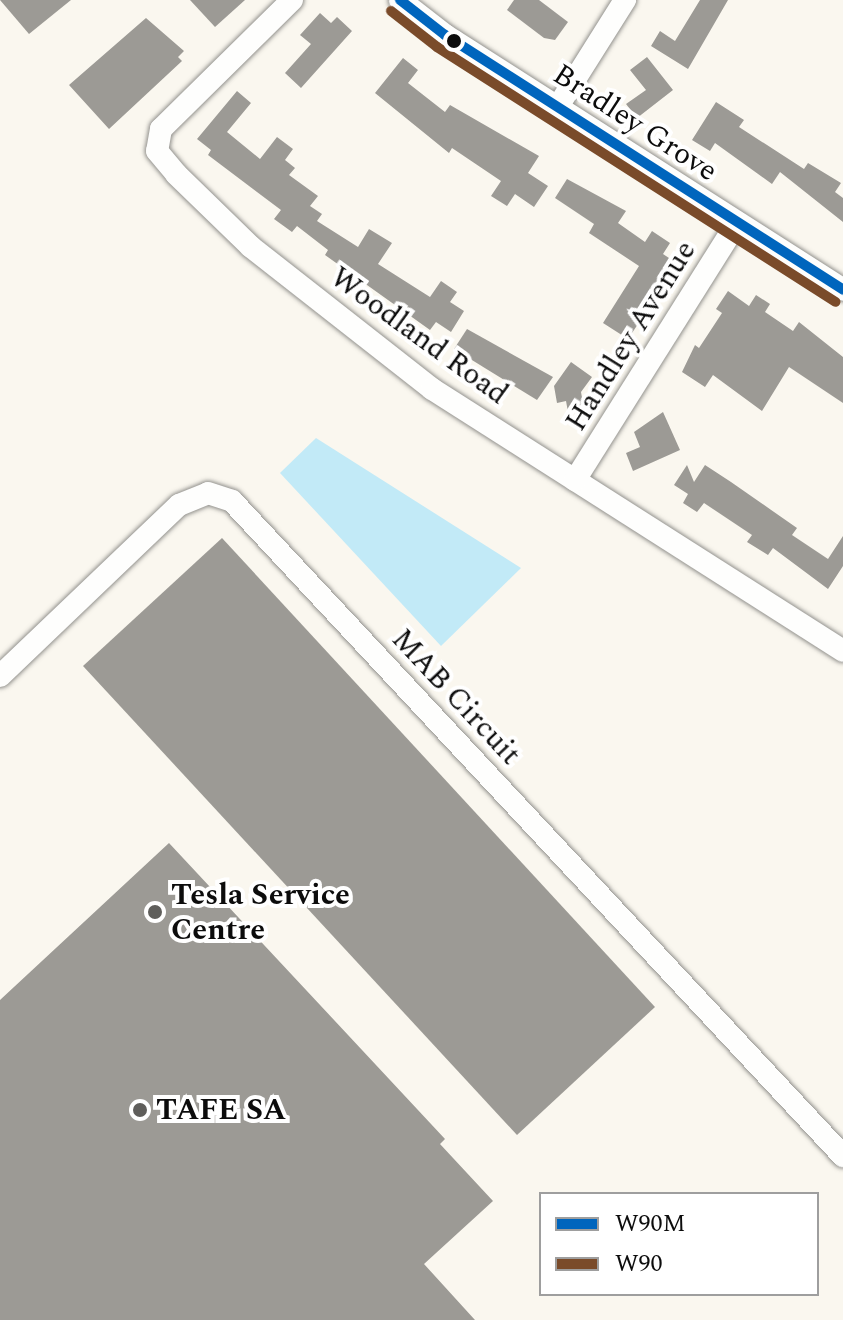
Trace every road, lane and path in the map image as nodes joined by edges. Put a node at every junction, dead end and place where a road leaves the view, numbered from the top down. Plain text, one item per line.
1 (292, 0) edge
2 (400, 0) edge
3 (625, 0) edge
4 (557, 108) junction
5 (737, 223) junction
6 (843, 290) edge
7 (575, 480) junction
8 (843, 651) edge
9 (0, 676) edge
10 (843, 1156) edge

1 - 7 street, Woodland Road
2 - 4 street, Bradley Grove
3 - 4 street
4 - 5 street, Bradley Grove
5 - 6 street, Bradley Grove
5 - 7 street, Handley Avenue
7 - 8 street, Woodland Road
9 - 10 street, MAB Circuit

